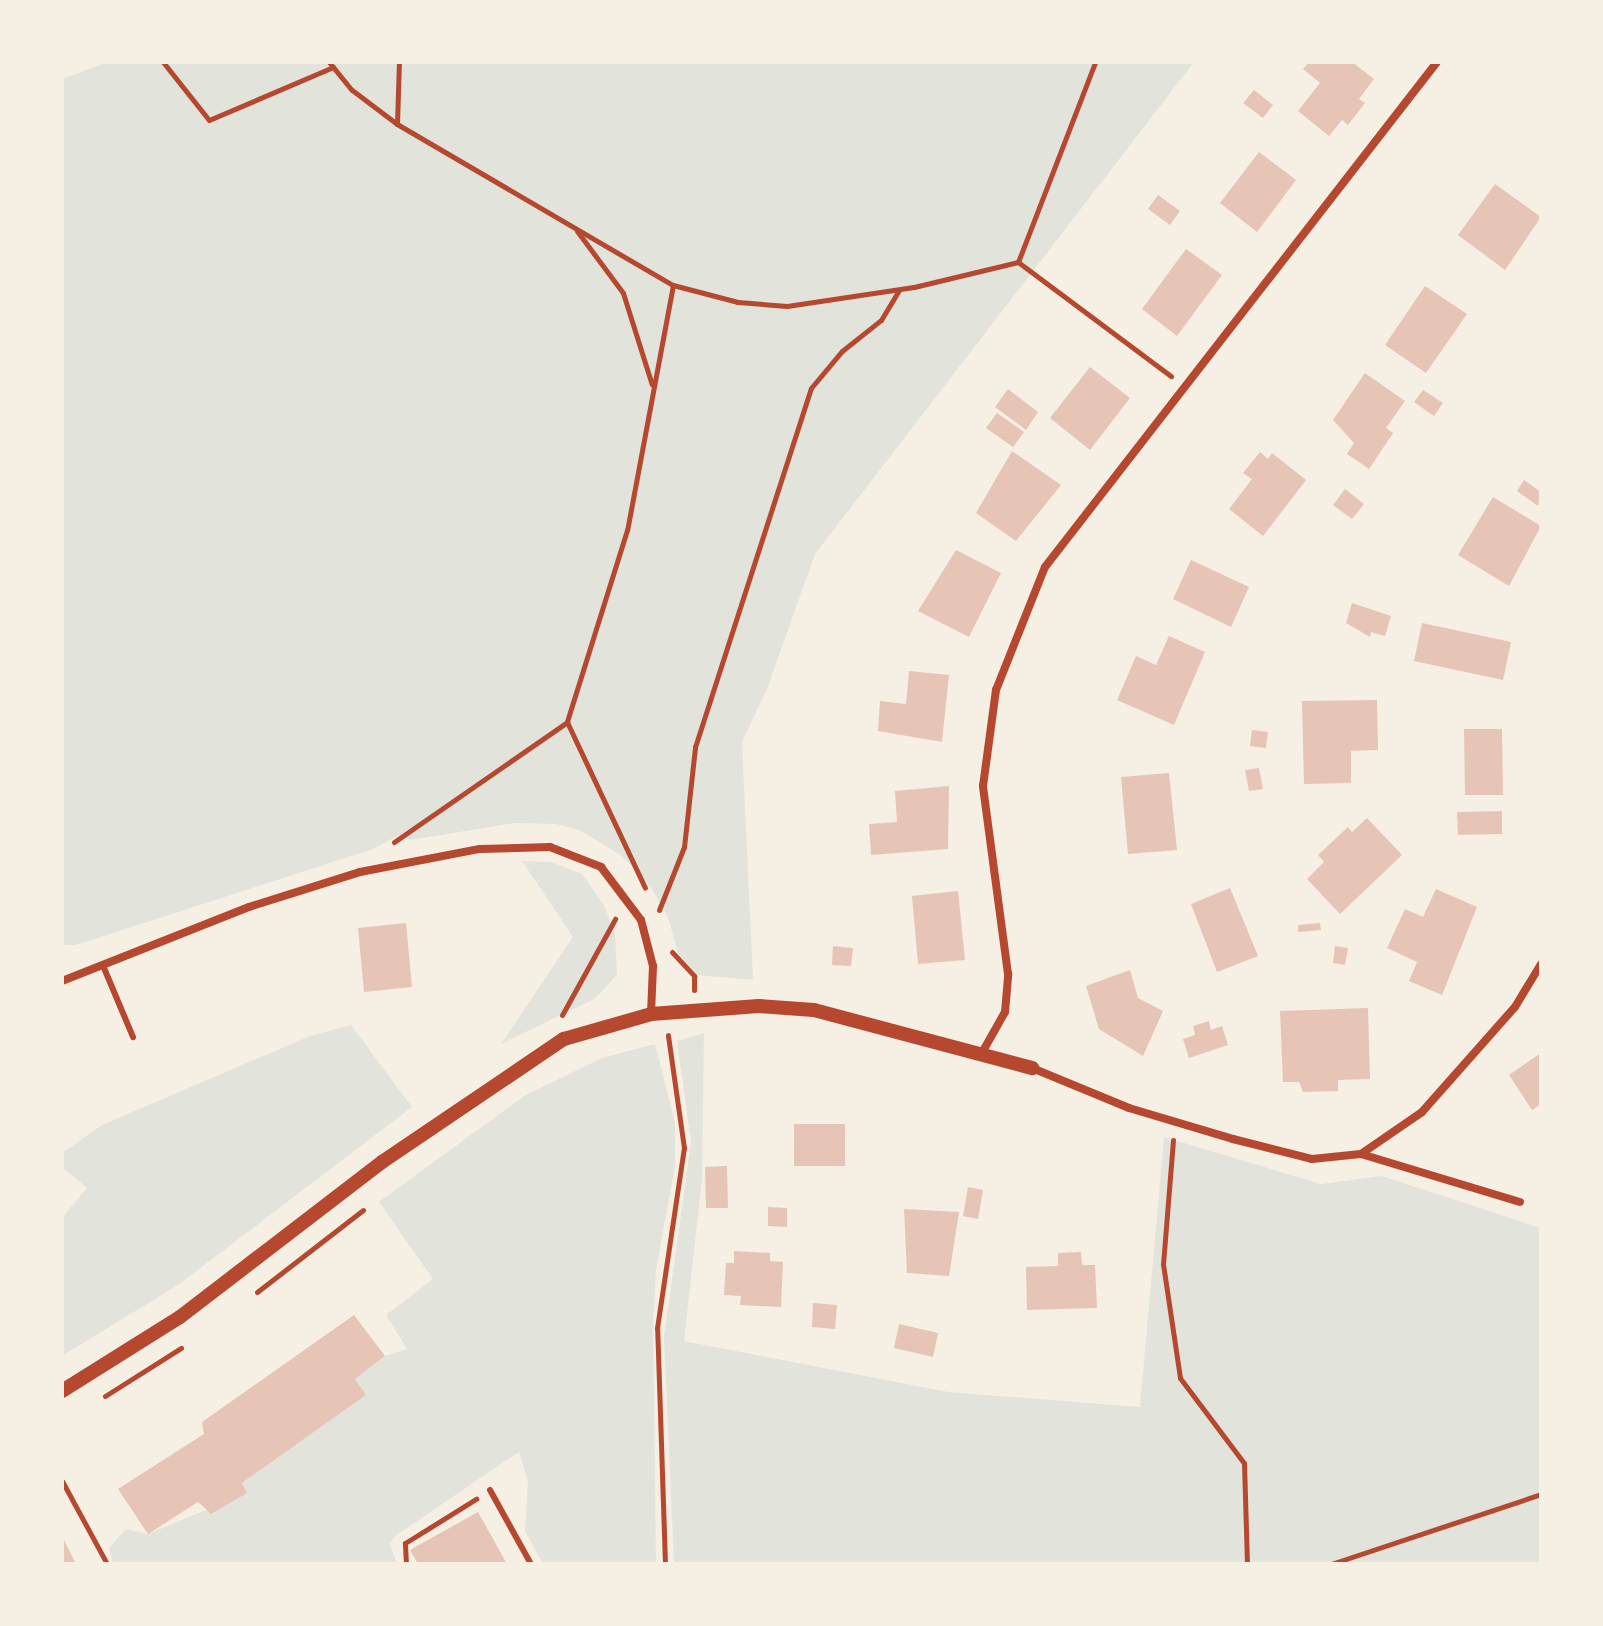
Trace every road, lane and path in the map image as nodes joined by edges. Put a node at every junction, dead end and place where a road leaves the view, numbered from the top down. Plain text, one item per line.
1 (163, 62) edge
2 (399, 62) edge
3 (1095, 62) edge
4 (1437, 62) edge
5 (331, 65) edge
6 (397, 124) junction
7 (573, 227) junction
8 (1018, 262) junction
9 (673, 285) junction
10 (899, 290) junction
11 (652, 386) junction
12 (1186, 387) junction
13 (567, 722) junction
14 (360, 872) junction
15 (640, 879) junction
16 (624, 893) junction
17 (648, 895) dead end
18 (653, 904) dead end
19 (657, 914) junction
20 (661, 922) dead end
21 (668, 939) dead end
22 (1541, 964) edge
23 (104, 968) junction
24 (62, 981) edge
25 (695, 1008) junction
26 (651, 1014) junction
27 (559, 1019) dead end
28 (670, 1035) junction
29 (133, 1037) dead end
30 (658, 1037) dead end
31 (983, 1051) junction
32 (1032, 1068) joint
33 (1174, 1121) junction
34 (1361, 1154) junction
35 (1520, 1202) dead end
36 (365, 1208) dead end
37 (246, 1299) dead end
38 (191, 1342) dead end
39 (62, 1391) edge
40 (97, 1400) dead end
41 (62, 1481) edge
42 (490, 1490) joint
43 (1541, 1494) edge
44 (107, 1564) edge
45 (406, 1564) edge
46 (531, 1564) edge
47 (665, 1564) edge
48 (1247, 1564) edge
49 (1331, 1564) edge

1 - 5 path
2 - 6 path
3 - 8 path
4 - 12 street
5 - 6 path
6 - 7 path
7 - 9 path
7 - 11 path
8 - 10 path
8 - 12 path
9 - 10 path
9 - 11 path
10 - 19 path
11 - 13 path
12 - 31 street
13 - 14 path
13 - 15 path
14 - 16 street
14 - 23 street
15 - 16 path
15 - 17 path
16 - 26 street
16 - 27 path
18 - 19 path
19 - 20 path
21 - 25 path
22 - 34 street
23 - 24 street
23 - 29 lane
25 - 26 street
25 - 28 path
25 - 31 street
26 - 39 street
28 - 30 path
28 - 47 path
31 - 32 street
32 - 33 street
33 - 34 street
33 - 48 path
34 - 35 street
36 - 37 path
38 - 40 path
41 - 44 path
42 - 45 path
42 - 46 lane
43 - 49 path

